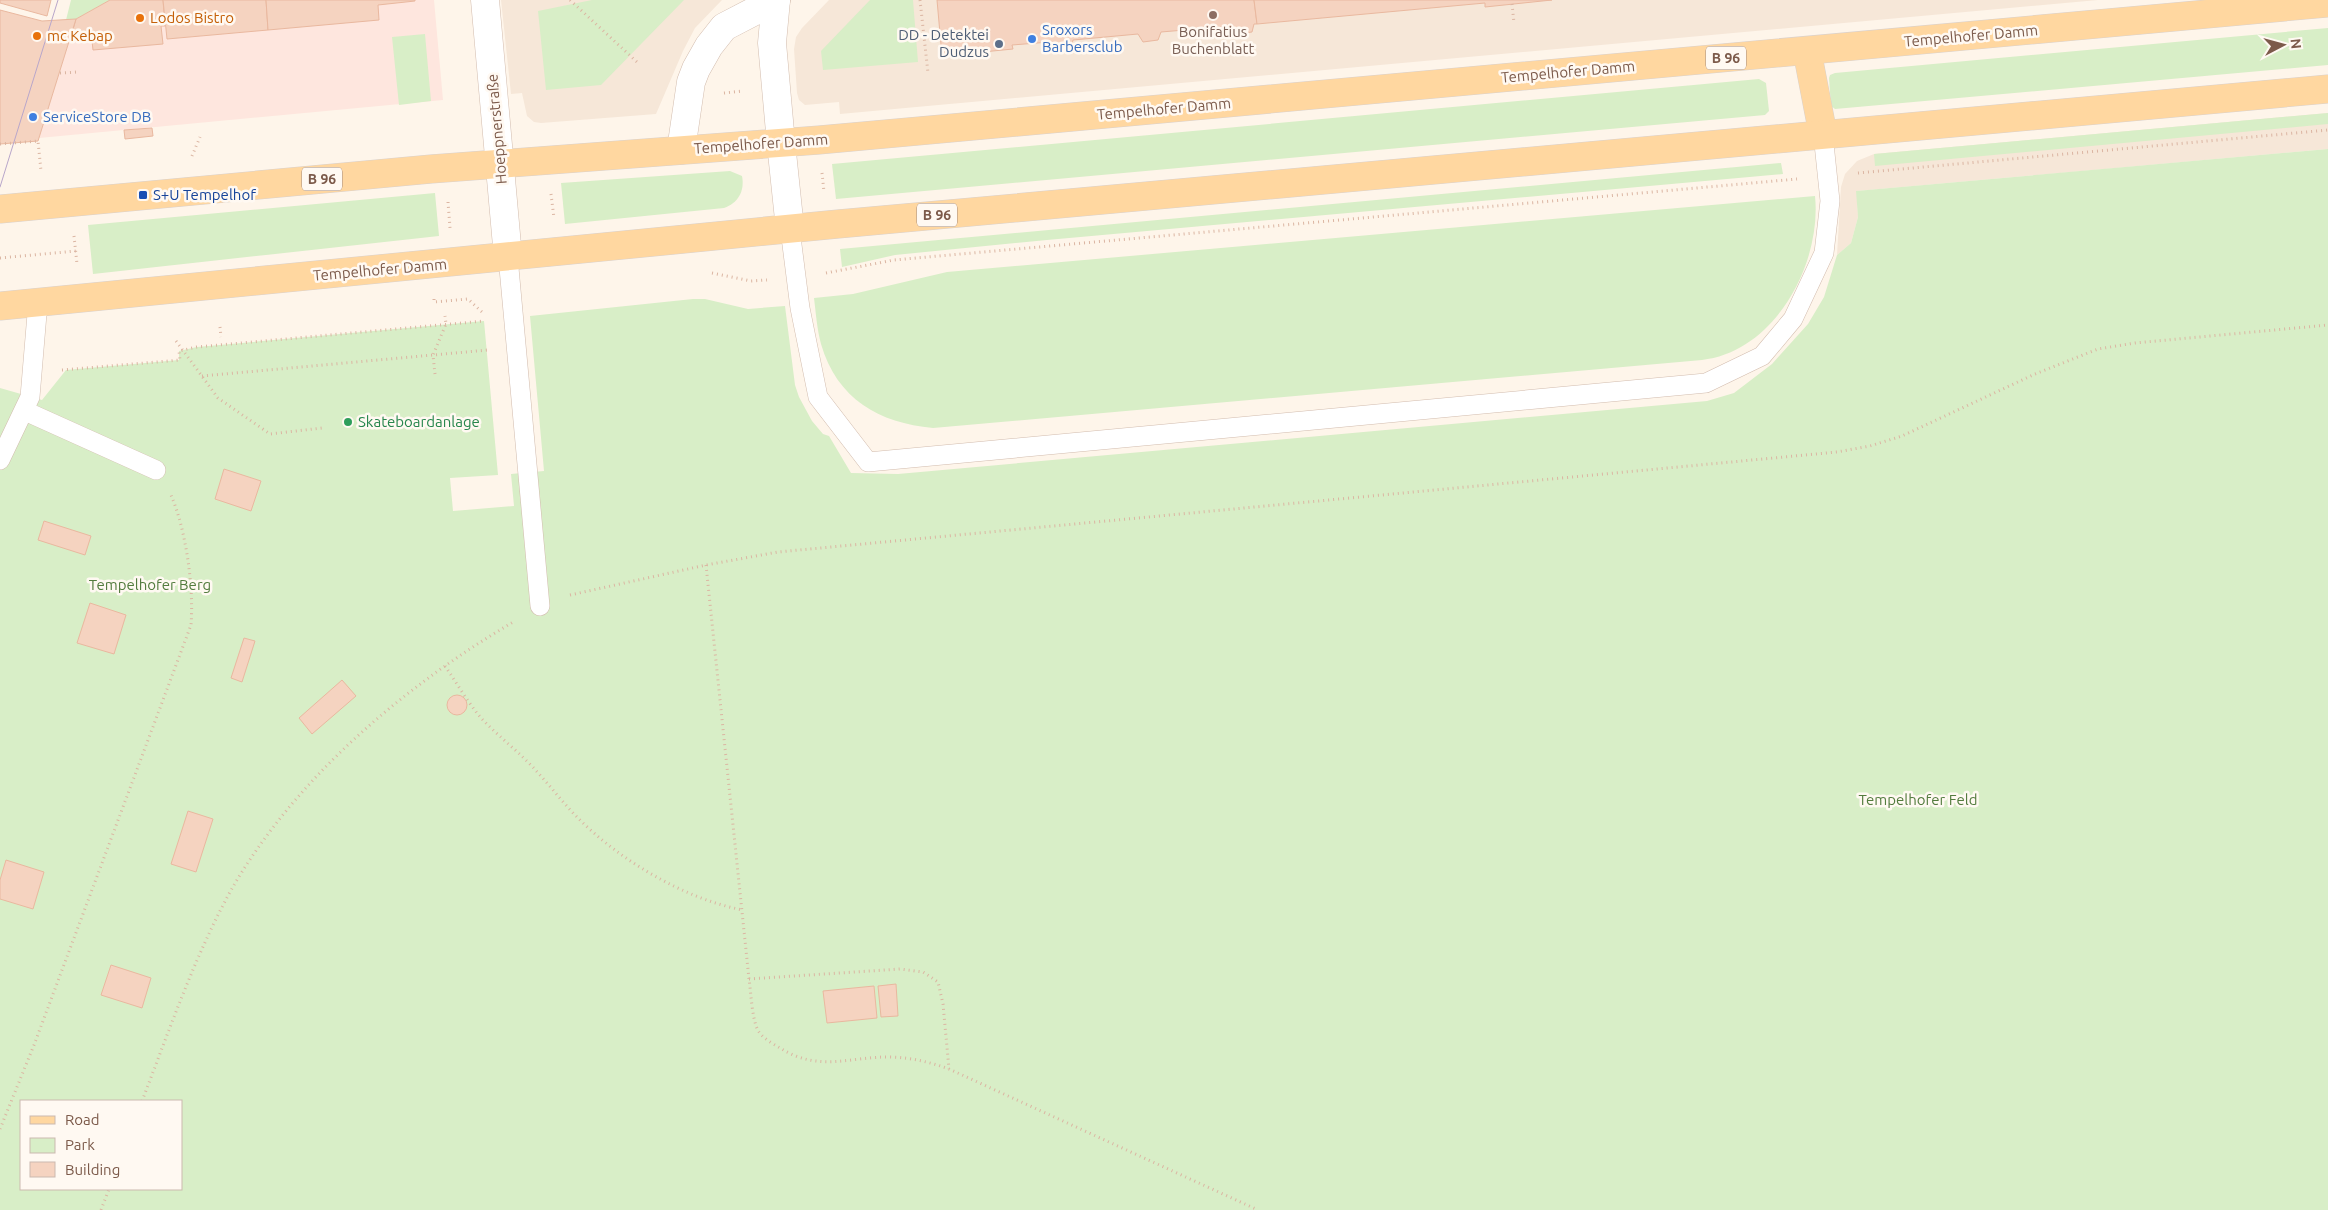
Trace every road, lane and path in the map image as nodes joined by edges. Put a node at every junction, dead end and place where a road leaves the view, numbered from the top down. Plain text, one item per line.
1 (485, 0) edge
2 (570, 0) edge
3 (776, 0) edge
4 (920, 0) edge
5 (1512, 4) dead end
6 (2328, 4) edge
7 (1514, 23) dead end
8 (1806, 51) junction
9 (637, 62) dead end
10 (78, 72) dead end
11 (60, 73) dead end
12 (928, 74) dead end
13 (2328, 89) edge
14 (744, 91) dead end
15 (717, 94) dead end
16 (2328, 130) edge
17 (1823, 134) junction
18 (200, 137) dead end
19 (781, 142) junction
20 (0, 144) edge
21 (681, 150) junction
22 (189, 164) dead end
23 (500, 164) junction
24 (821, 165) dead end
25 (1828, 176) junction
26 (41, 180) dead end
27 (551, 192) dead end
28 (448, 200) dead end
29 (824, 200) dead end
30 (0, 209) edge
31 (554, 226) dead end
32 (790, 229) junction
33 (74, 234) dead end
34 (451, 235) dead end
35 (76, 251) junction
36 (508, 257) junction
37 (0, 258) edge
38 (77, 267) dead end
39 (703, 271) dead end
40 (831, 273) dead end
41 (774, 279) dead end
42 (434, 296) dead end
43 (38, 302) junction
44 (0, 306) edge
45 (485, 314) dead end
46 (445, 316) dead end
47 (446, 324) junction
48 (2328, 325) edge
49 (220, 327) dead end
50 (485, 328) dead end
51 (221, 337) dead end
52 (176, 340) dead end
53 (486, 343) dead end
54 (516, 348) junction
55 (183, 350) junction
56 (487, 350) junction
57 (433, 355) junction
58 (488, 360) dead end
59 (59, 370) dead end
60 (435, 374) dead end
61 (202, 376) junction
62 (25, 411) junction
63 (322, 428) dead end
64 (0, 460) edge
65 (156, 470) joint
66 (706, 564) junction
67 (540, 606) junction
68 (445, 666) junction
69 (743, 910) junction
70 (750, 979) junction
71 (949, 1069) junction
72 (142, 1100) edge
73 (0, 1129) edge
74 (109, 1190) edge
75 (101, 1210) edge
76 (1258, 1210) edge

1 - 23 street, Hoeppnerstraße
2 - 9 path
3 - 19 street
3 - 21 street
4 - 12 path
5 - 7 path
6 - 8 main road, Tempelhofer Damm / B 96
8 - 17 main road
8 - 19 main road, Tempelhofer Damm / B 96
10 - 11 path
13 - 17 main road, Tempelhofer Damm / B 96
14 - 15 path
16 - 25 path
17 - 25 lane
17 - 32 main road, Tempelhofer Damm / B 96
18 - 22 path
19 - 21 main road, Tempelhofer Damm / B 96
19 - 32 street
20 - 26 path
21 - 23 main road, Tempelhofer Damm / B 96
23 - 30 main road, Tempelhofer Damm / B 96
23 - 36 street, Hoeppnerstraße
24 - 29 path
25 - 32 lane
25 - 40 path
27 - 31 path
28 - 34 path
32 - 36 main road, Tempelhofer Damm / B 96
33 - 35 path
35 - 37 path
35 - 38 path
36 - 43 main road, Tempelhofer Damm / B 96
36 - 54 lane
39 - 41 path
42 - 45 path
43 - 44 main road, Tempelhofer Damm / B 96
43 - 62 lane
46 - 47 path
47 - 50 path
47 - 55 path
47 - 57 path
48 - 66 path
49 - 51 path
52 - 55 path
53 - 56 path
54 - 56 path
54 - 67 lane
55 - 59 path
55 - 61 path
56 - 57 path
56 - 58 path
57 - 60 path
57 - 61 path
61 - 63 path
62 - 64 lane
62 - 65 lane
65 - 73 path
66 - 67 path
66 - 69 path
67 - 68 path
68 - 69 path
68 - 72 path
69 - 70 path
70 - 71 path
70 - 71 path
71 - 76 path
74 - 75 path

